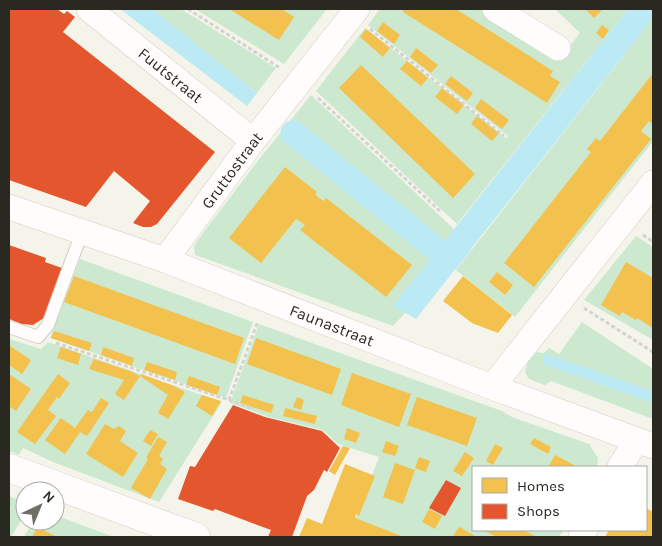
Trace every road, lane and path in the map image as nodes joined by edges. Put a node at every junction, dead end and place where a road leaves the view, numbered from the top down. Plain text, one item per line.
1 (89, 9) edge
2 (188, 9) edge
3 (495, 9) edge
4 (354, 12) edge
5 (558, 48) dead end
6 (300, 81) junction
7 (504, 136) dead end
8 (253, 141) junction
9 (653, 183) edge
10 (9, 207) edge
11 (440, 211) dead end
12 (82, 232) junction
13 (165, 260) junction
14 (564, 296) junction
15 (266, 299) junction
16 (9, 327) edge
17 (38, 337) junction
18 (653, 352) edge
19 (492, 387) junction
20 (229, 400) junction
21 (254, 408) dead end
22 (644, 444) edge
23 (621, 466) edge
24 (9, 468) edge
25 (196, 537) edge

1 - 8 street, Fuutstraat
2 - 6 path
3 - 5 street
4 - 6 street, Gruttostraat
4 - 7 path
6 - 8 street, Gruttostraat
6 - 11 path
8 - 13 street, Gruttostraat
9 - 14 street
10 - 12 street, Faunastraat
12 - 13 street, Faunastraat
12 - 17 lane
13 - 15 street, Faunastraat
14 - 18 path
14 - 19 street
15 - 19 street, Faunastraat
15 - 20 path
16 - 17 lane
17 - 20 path
19 - 22 street, Faunastraat
20 - 21 path
22 - 23 street
24 - 25 street

